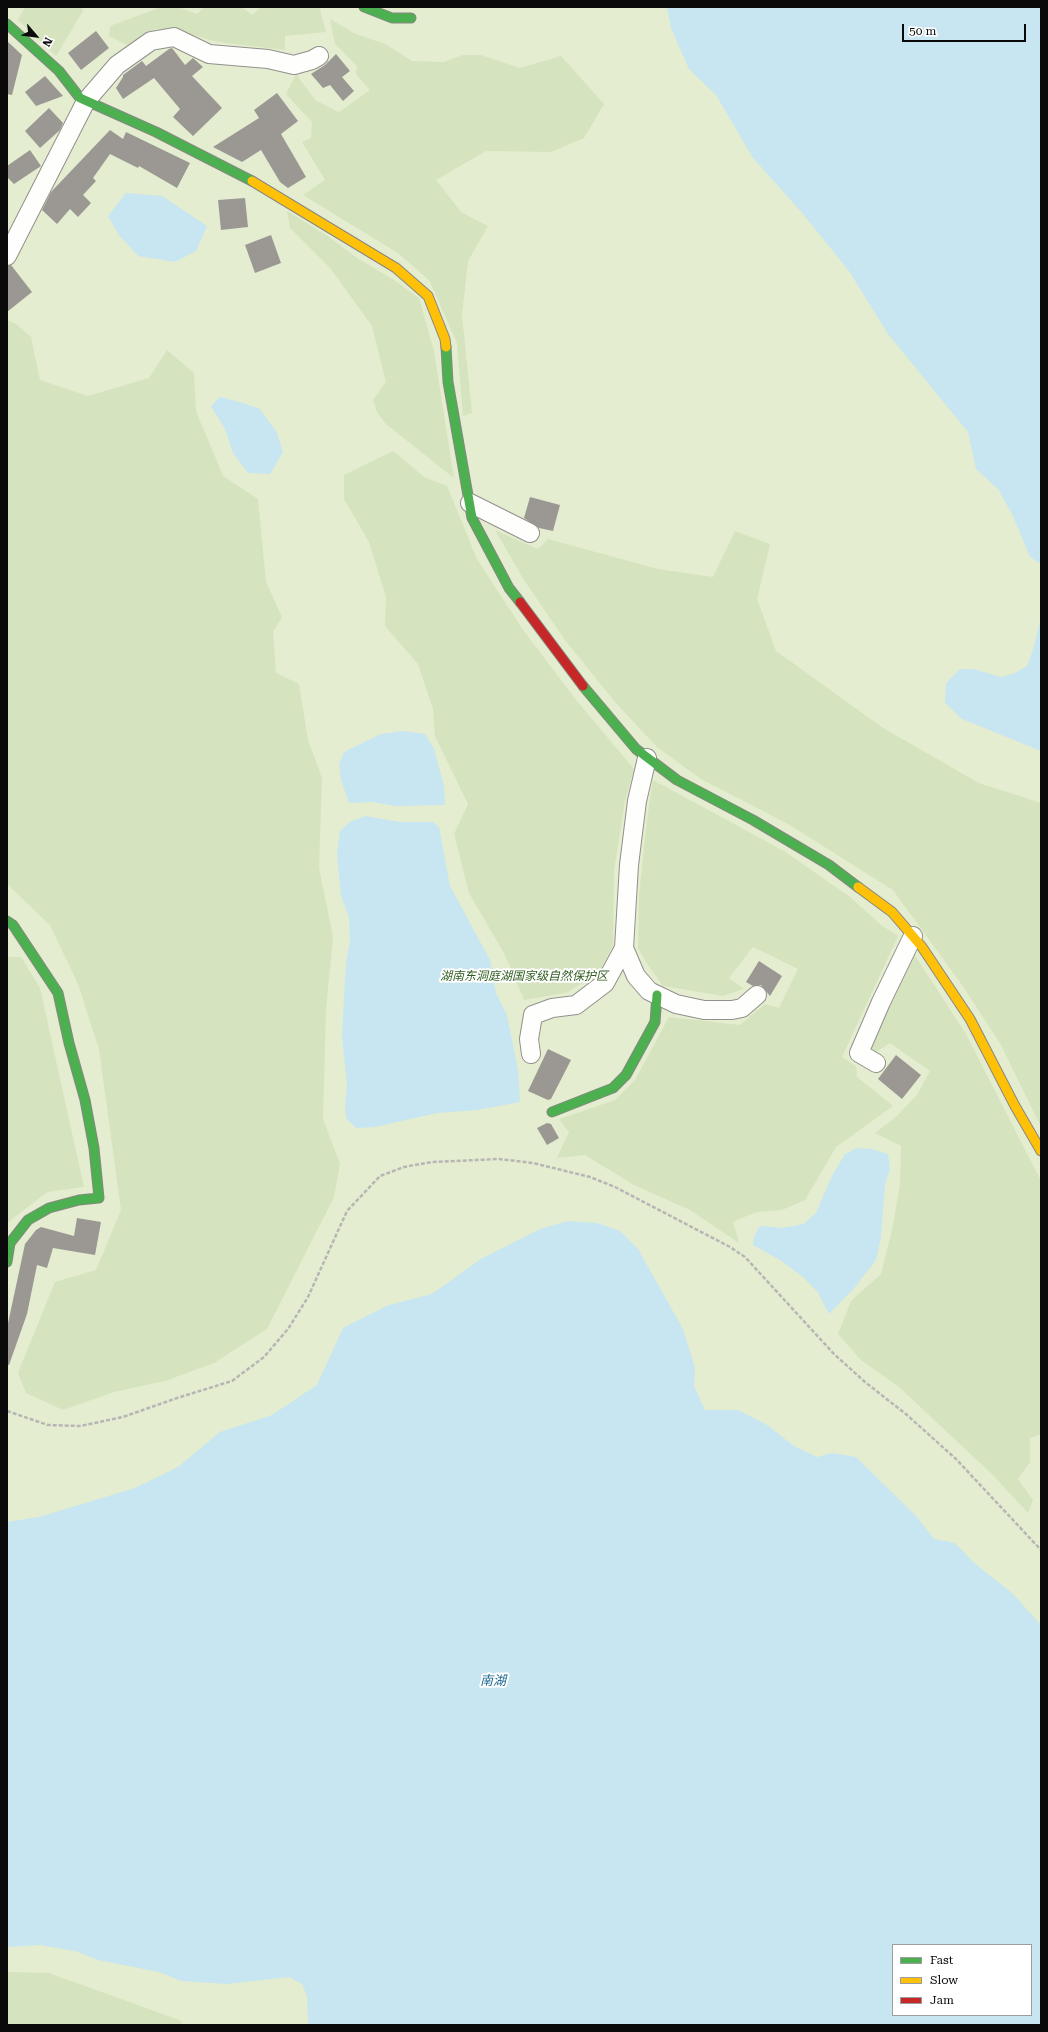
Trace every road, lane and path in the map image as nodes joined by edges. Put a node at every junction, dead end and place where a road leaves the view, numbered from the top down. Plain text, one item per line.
1 (364, 7) edge
2 (412, 18) dead end
3 (7, 24) edge
4 (319, 56) dead end
5 (86, 101) junction
6 (7, 256) edge
7 (470, 503) junction
8 (530, 533) dead end
9 (647, 758) junction
10 (7, 921) edge
11 (913, 936) junction
12 (624, 948) junction
13 (657, 995) junction
14 (757, 995) dead end
15 (531, 1054) dead end
16 (876, 1063) dead end
17 (552, 1112) dead end
18 (1041, 1151) edge
19 (7, 1262) edge
20 (7, 1411) edge
21 (1041, 1550) edge

1 - 2 street
3 - 5 street
4 - 5 street
5 - 6 street
5 - 7 street
7 - 8 street
7 - 9 street
9 - 11 street
9 - 12 street
10 - 19 street
11 - 16 street
11 - 18 street
12 - 13 street
12 - 15 street
13 - 14 street
13 - 17 street
20 - 21 path

